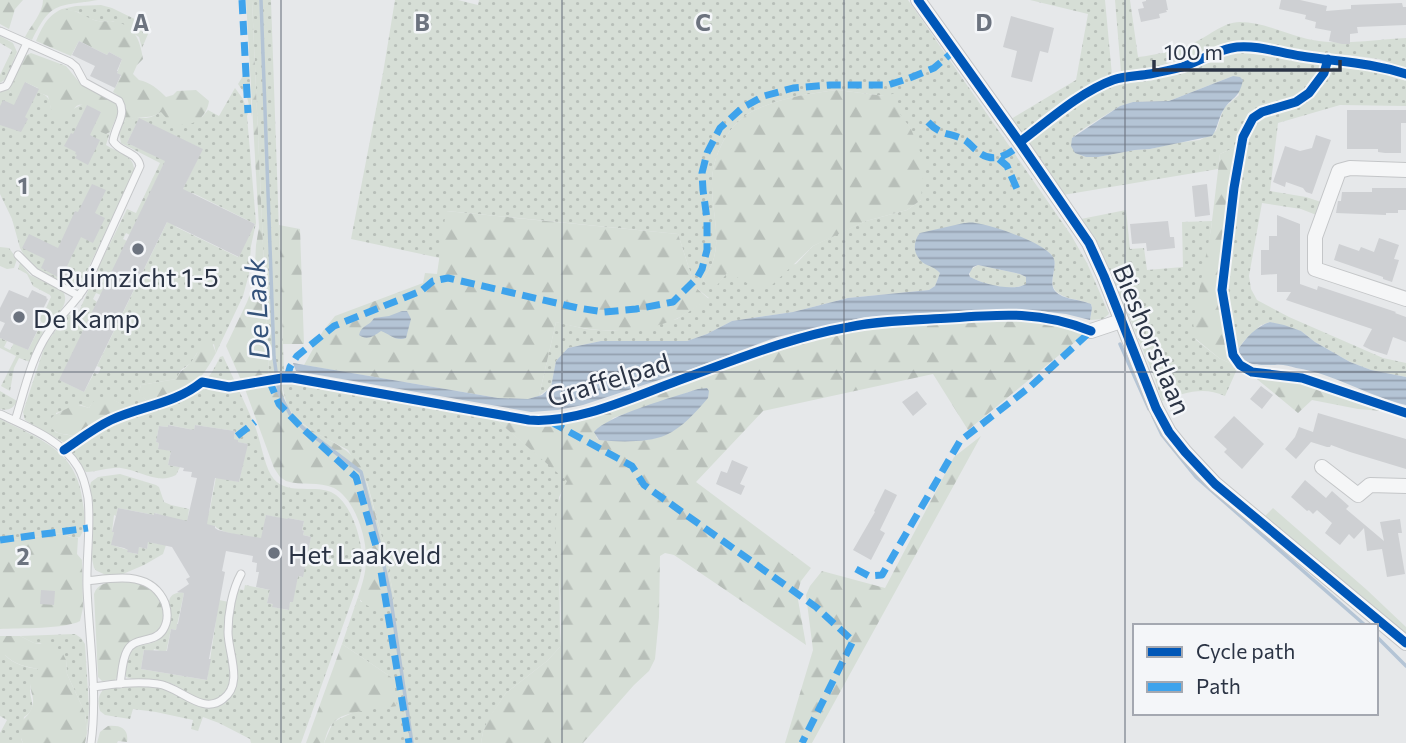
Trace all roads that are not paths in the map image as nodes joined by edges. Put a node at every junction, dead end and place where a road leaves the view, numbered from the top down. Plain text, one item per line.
1 (918, 0) edge
2 (0, 30) edge
3 (27, 43) junction
4 (0, 88) edge
5 (1406, 170) edge
6 (19, 255) dead end
7 (79, 296) junction
8 (1406, 299) edge
9 (1121, 321) junction
10 (1091, 331) dead end
11 (0, 414) edge
12 (15, 421) junction
13 (1322, 467) dead end
14 (1406, 486) edge
15 (242, 575) dead end
16 (87, 581) junction
17 (1406, 643) edge
18 (120, 684) junction
19 (93, 687) junction
20 (91, 743) edge

1 - 9 street, Bieshorstlaan
2 - 3 lane
3 - 4 lane
3 - 7 lane
5 - 8 street
6 - 7 lane
7 - 12 lane
9 - 10 street
9 - 17 street, Bieshorstlaan
11 - 12 lane
12 - 16 lane
13 - 14 street
15 - 18 lane
16 - 18 lane
16 - 19 lane
18 - 19 lane
19 - 20 lane

